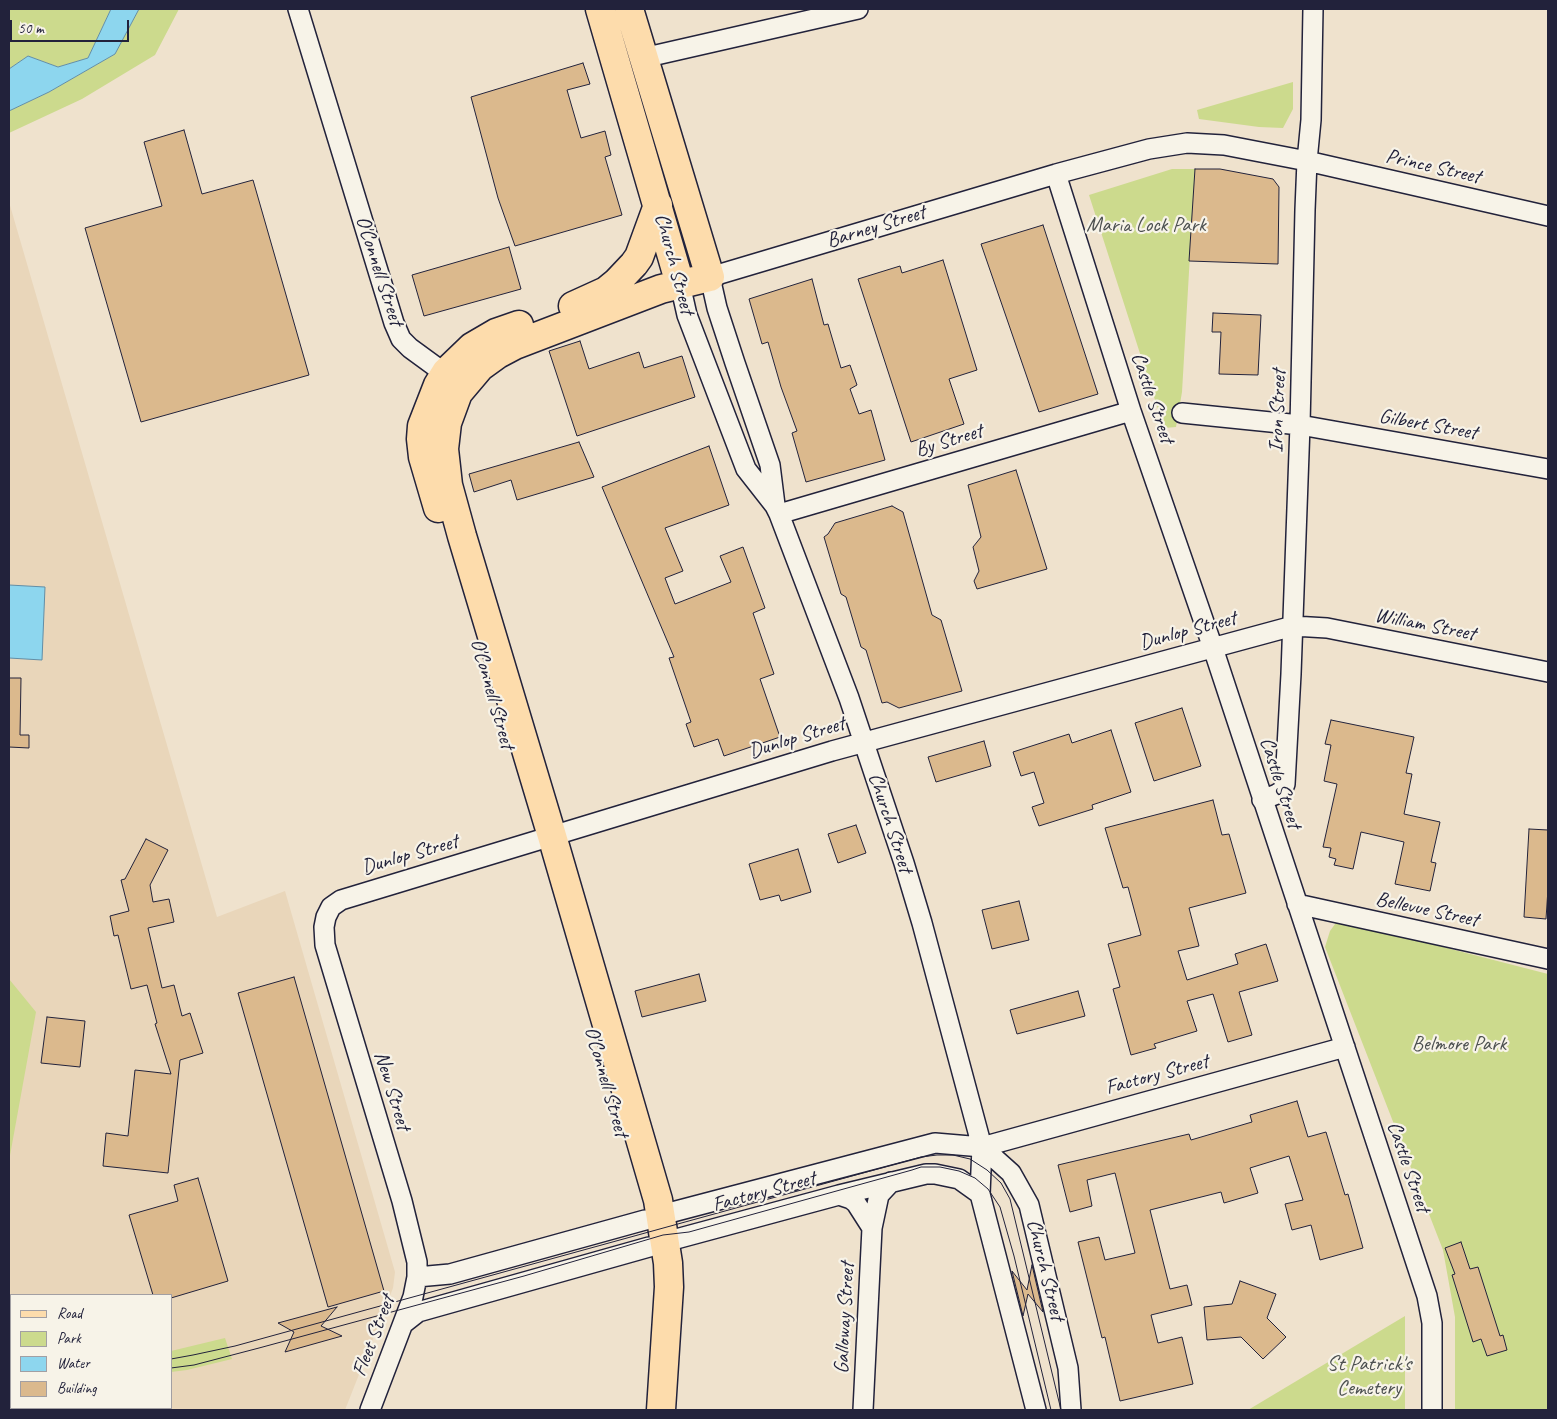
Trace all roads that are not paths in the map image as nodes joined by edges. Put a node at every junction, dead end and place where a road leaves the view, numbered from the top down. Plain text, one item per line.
1 (298, 9) edge
2 (600, 9) edge
3 (629, 9) edge
4 (858, 9) edge
5 (1313, 9) edge
6 (643, 58) junction
7 (1307, 161) junction
8 (1056, 174) junction
9 (658, 205) junction
10 (1548, 216) edge
11 (710, 277) junction
12 (680, 284) junction
13 (456, 377) junction
14 (1131, 410) junction
15 (1182, 413) dead end
16 (1300, 425) junction
17 (1548, 469) edge
18 (777, 510) junction
19 (1293, 626) junction
20 (1213, 648) junction
21 (1548, 672) edge
22 (864, 742) junction
23 (1262, 800) junction
24 (544, 839) junction
25 (1297, 904) junction
26 (326, 917) joint
27 (1548, 959) edge
28 (1345, 1047) junction
29 (982, 1147) junction
30 (950, 1176) junction
31 (891, 1182) junction
32 (980, 1194) junction
33 (839, 1195) junction
34 (653, 1217) junction
35 (872, 1228) junction
36 (657, 1245) junction
37 (417, 1277) junction
38 (404, 1323) junction
39 (370, 1410) edge
40 (646, 1410) edge
41 (661, 1410) edge
42 (862, 1410) edge
43 (1036, 1410) edge
44 (1071, 1410) edge
45 (1432, 1410) edge

1 - 13 street, O'Connell Street
2 - 9 main road, Church Street
3 - 6 main road, Church Street
4 - 6 street
5 - 7 street, Iron Street
6 - 11 main road, Church Street
7 - 8 street, Barney Street
7 - 10 street, Prince Street
7 - 16 street, Iron Street
8 - 11 street, Barney Street
8 - 14 street, Castle Street
9 - 12 main road, Church Street
9 - 13 main road
11 - 12 main road, Barney Street
11 - 18 street, Church Street
12 - 13 main road, Barney Street
12 - 18 street, Church Street
13 - 24 main road, O'Connell Street
14 - 18 street, By Street
14 - 20 street, Castle Street
15 - 16 street
16 - 17 street, Gilbert Street
16 - 19 street, Iron Street
18 - 22 street, Church Street
19 - 20 street, Dunlop Street
19 - 21 street, William Street
19 - 23 street, Iron Street
20 - 22 street, Dunlop Street
20 - 23 street, Castle Street
22 - 24 street, Dunlop Street
22 - 29 street, Church Street
23 - 25 street, Castle Street
24 - 26 street, Dunlop Street
24 - 34 main road, O'Connell Street
25 - 27 street, Bellevue Street
25 - 28 street, Castle Street
26 - 37 street, New Street
28 - 29 street, Factory Street
28 - 45 street, Castle Street
29 - 30 street
29 - 32 street, Church Street
29 - 34 street, Factory Street
29 - 44 street, Church Street
30 - 31 street, Factory Street
30 - 32 street
31 - 33 street, Factory Street
31 - 35 street, Galloway Street
32 - 43 street, Church Street
33 - 35 street
33 - 36 street, Factory Street
34 - 36 main road, O'Connell Street
34 - 37 street, Factory Street
35 - 42 street, Galloway Street
36 - 38 street, Factory Street
36 - 40 main road, O'Connell Street
36 - 41 main road, O'Connell Street
37 - 38 street, Fleet Street
38 - 39 street, Fleet Street

